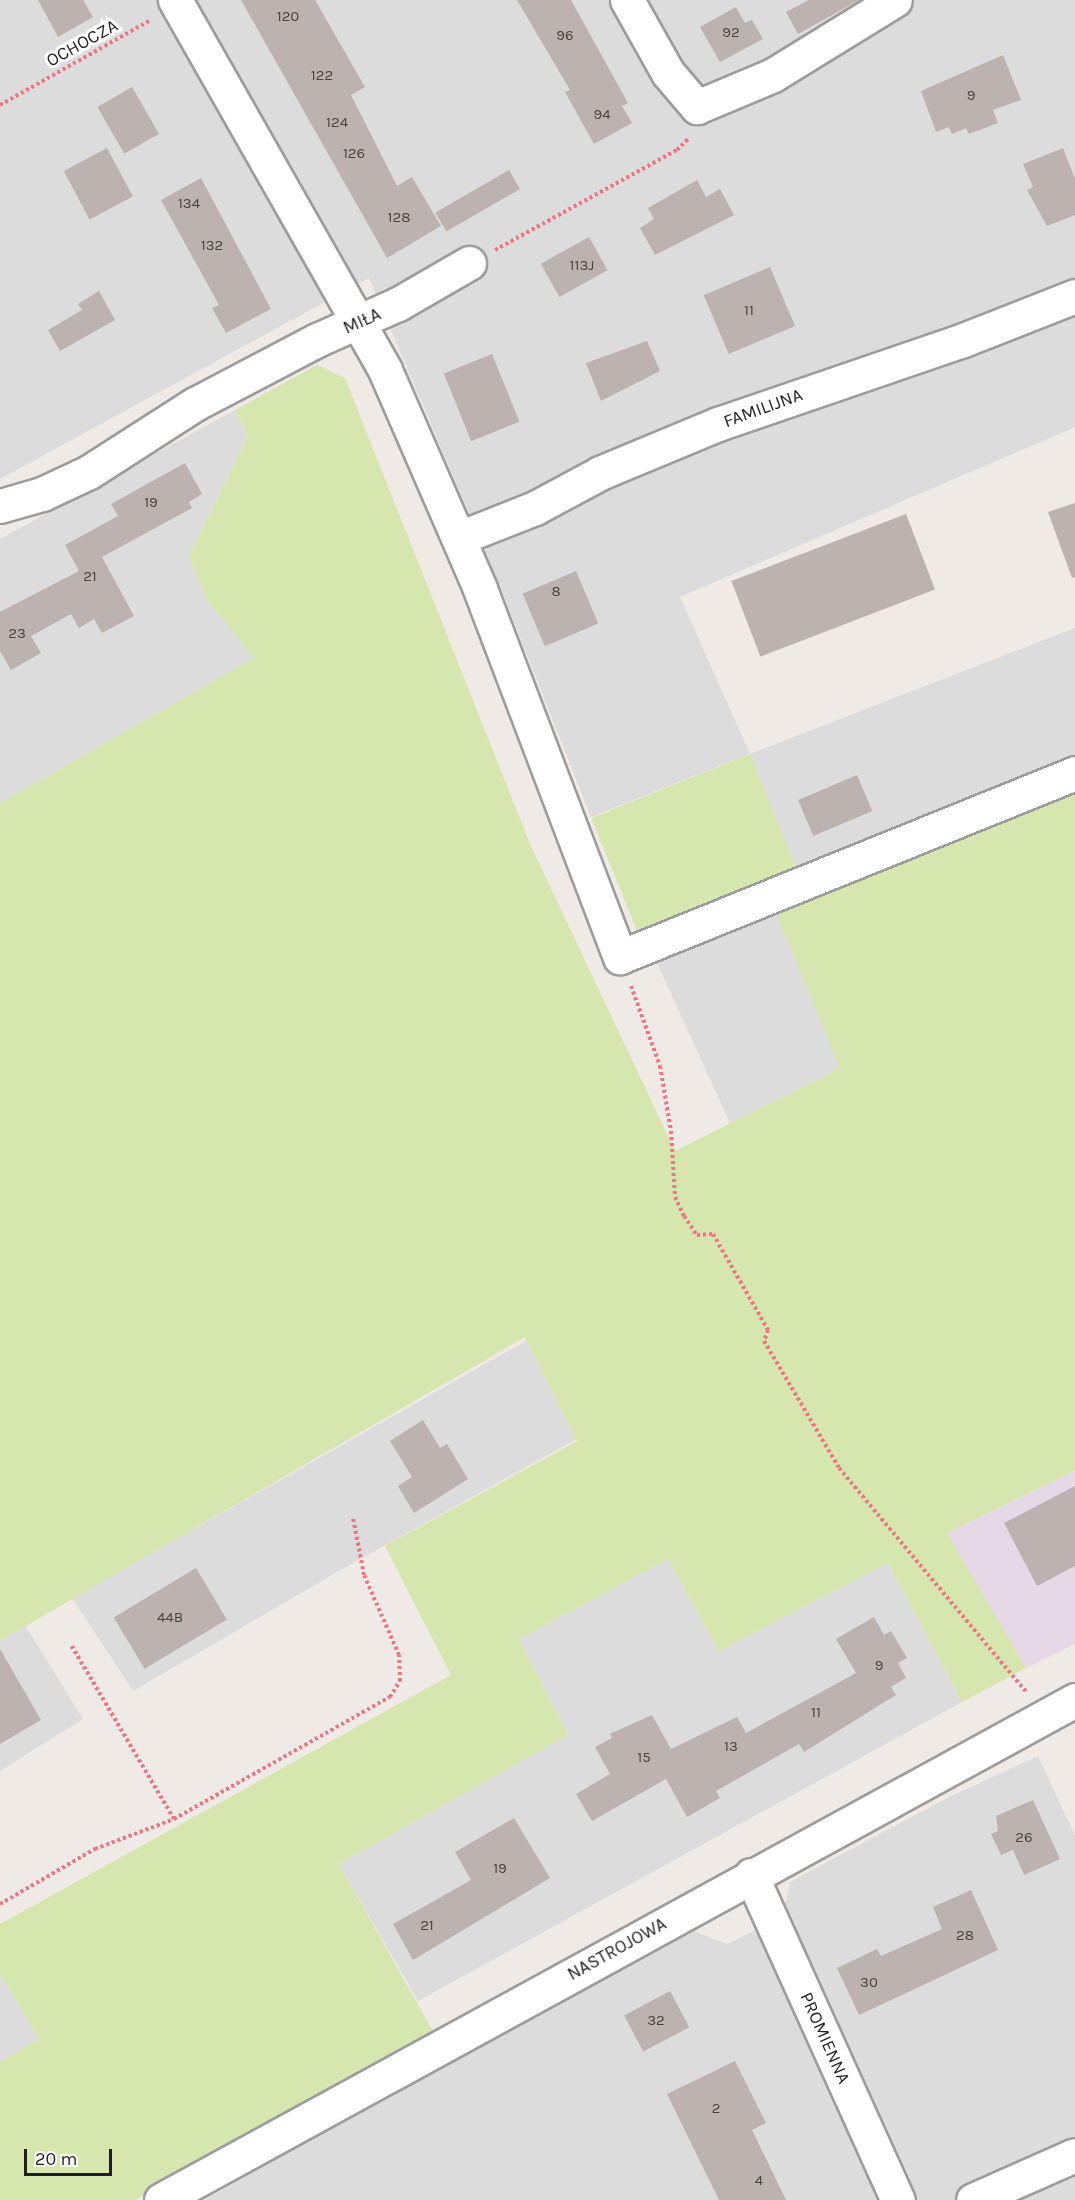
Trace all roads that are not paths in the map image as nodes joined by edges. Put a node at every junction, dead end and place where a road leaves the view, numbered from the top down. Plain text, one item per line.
1 (627, 0) edge
2 (894, 0) edge
3 (177, 2) edge
4 (470, 263) road end
5 (1075, 296) edge
6 (357, 324) junction
7 (1, 502) edge
8 (459, 538) junction
9 (1075, 773) edge
10 (1075, 1700) edge
11 (751, 1875) junction
12 (1075, 2155) edge
13 (161, 2200) edge
14 (898, 2200) edge
15 (973, 2200) edge

1 - 2 street
3 - 6 street
4 - 6 street, MIŁA
5 - 8 street, FAMILIJNA
6 - 7 street, MIŁA
6 - 8 street
8 - 9 street
10 - 11 street, NASTROJOWA
11 - 13 street, NASTROJOWA
11 - 14 street, PROMIENNA
12 - 15 street

